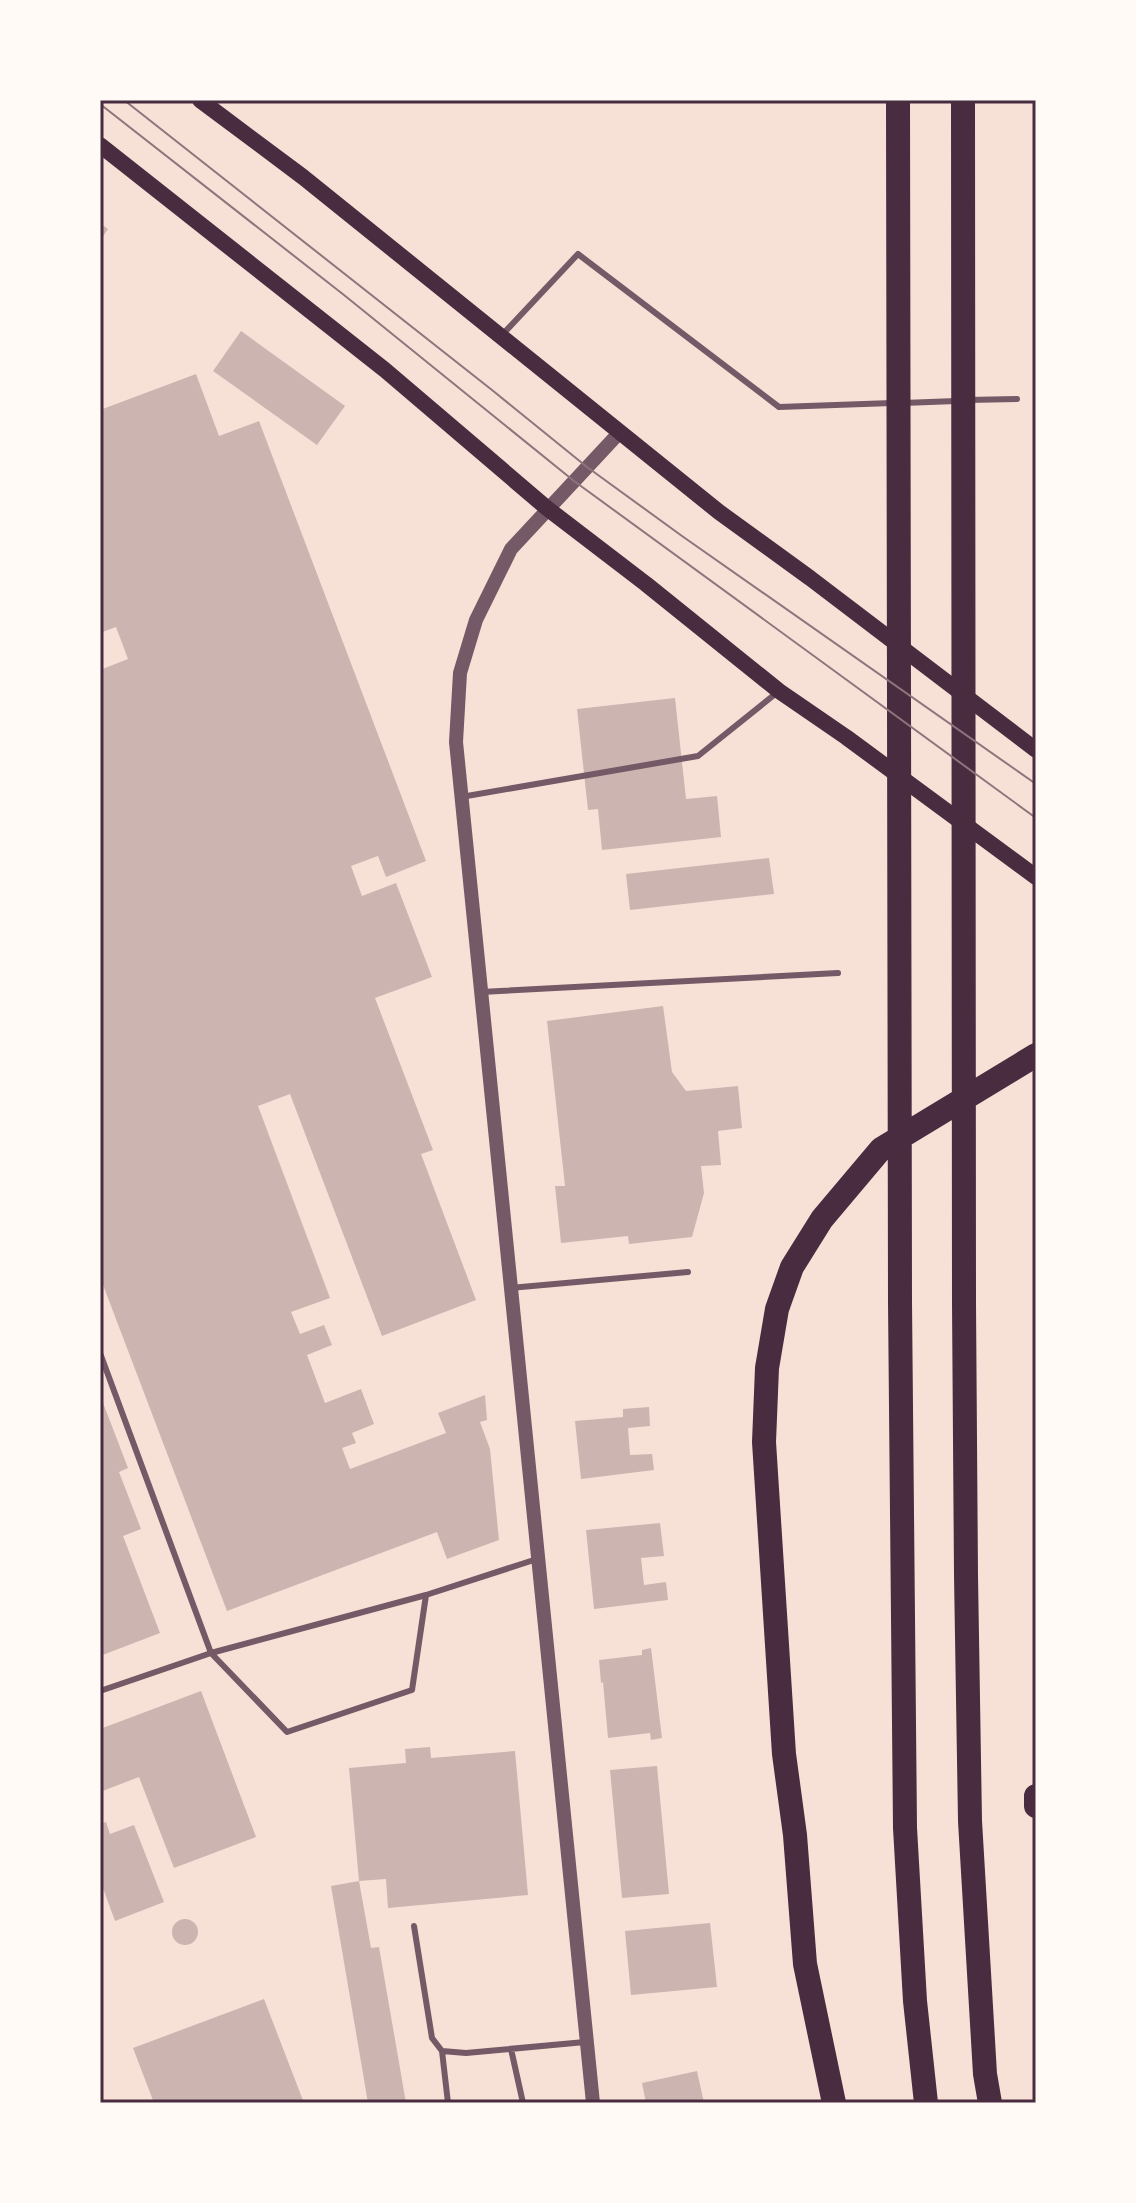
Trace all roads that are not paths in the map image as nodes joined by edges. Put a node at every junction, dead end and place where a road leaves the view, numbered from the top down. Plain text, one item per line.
1 (200, 100) edge
2 (898, 100) edge
3 (963, 100) edge
4 (100, 145) edge
5 (502, 335) junction
6 (1017, 399) dead end
7 (619, 433) junction
8 (548, 509) junction
9 (779, 691) junction
10 (1036, 750) edge
11 (461, 797) junction
12 (1036, 877) edge
13 (838, 973) dead end
14 (481, 992) junction
15 (1036, 1037) edge
16 (1029, 1059) edge
17 (688, 1272) dead end
18 (510, 1288) junction
19 (100, 1353) edge
20 (537, 1559) junction
21 (426, 1595) junction
22 (211, 1653) junction
23 (100, 1691) edge
24 (1036, 1796) edge
25 (1036, 1806) edge
26 (414, 1926) dead end
27 (585, 2042) junction
28 (511, 2049) junction
29 (442, 2051) junction
30 (448, 2103) edge
31 (523, 2103) edge
32 (593, 2103) edge
33 (834, 2103) edge
34 (926, 2103) edge
35 (990, 2103) edge

1 - 5 main road
2 - 34 highway
3 - 35 highway
4 - 8 main road
5 - 6 lane
5 - 7 main road
7 - 8 street
7 - 10 main road
8 - 9 main road
8 - 11 street
9 - 11 lane
9 - 12 main road
11 - 14 street
13 - 14 lane
14 - 18 street
15 - 16 highway
16 - 33 highway
17 - 18 lane
18 - 20 street
19 - 22 lane
20 - 21 lane
20 - 27 street
21 - 22 lane
21 - 22 lane
22 - 23 lane
24 - 25 highway
26 - 29 lane
27 - 28 lane
27 - 32 street
28 - 29 lane
28 - 31 lane
29 - 30 lane

